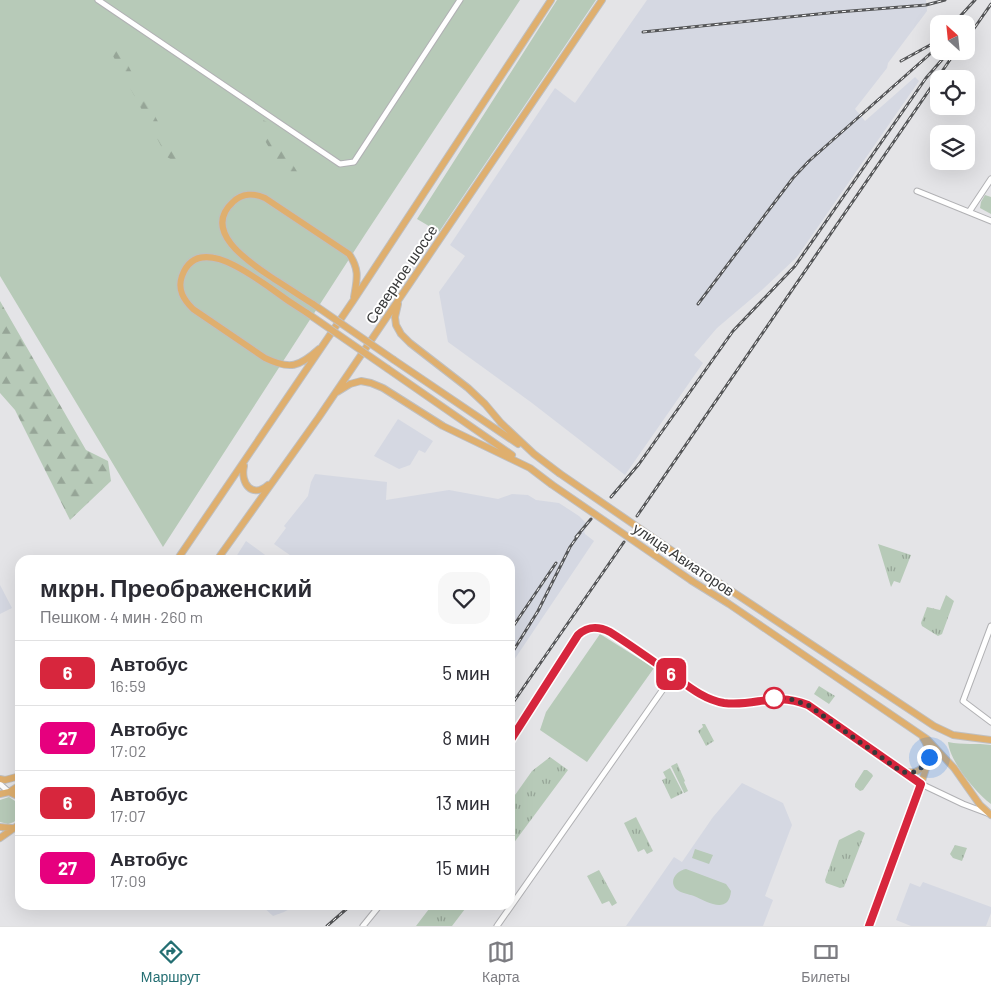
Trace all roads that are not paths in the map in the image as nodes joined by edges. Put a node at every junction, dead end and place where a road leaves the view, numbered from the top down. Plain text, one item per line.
1 (98, 0) edge
2 (460, 0) edge
3 (551, 0) edge
4 (602, 0) edge
5 (991, 179) edge
6 (917, 192) dead end
7 (969, 212) junction
8 (991, 221) edge
9 (400, 298) junction
10 (354, 301) junction
11 (325, 343) junction
12 (334, 394) junction
13 (534, 454) junction
14 (245, 462) junction
15 (530, 468) junction
16 (273, 481) junction
17 (180, 555) edge
18 (221, 555) edge
19 (991, 626) edge
20 (673, 675) junction
21 (991, 722) edge
22 (515, 733) edge
23 (919, 733) junction
24 (991, 740) edge
25 (929, 757) junction
26 (902, 772) junction
27 (15, 777) edge
28 (0, 779) edge
29 (0, 784) edge
30 (921, 784) junction
31 (15, 788) edge
32 (9, 792) junction
33 (0, 794) edge
34 (15, 794) edge
35 (990, 814) edge
36 (0, 827) edge
37 (15, 827) edge
38 (15, 828) edge
39 (0, 838) edge
40 (515, 900) edge
41 (376, 910) edge
42 (508, 910) edge
43 (363, 926) edge
44 (497, 926) edge
45 (869, 926) edge

1 - 2 street
3 - 10 main road, Северное шоссе
4 - 9 main road, Северное шоссе
5 - 7 street
6 - 7 street
7 - 8 street
9 - 12 main road, Северное шоссе
9 - 13 main road, улица Авиаторов
10 - 11 main road, Северное шоссе
10 - 13 main road, bridge
11 - 14 main road, Северное шоссе
11 - 15 main road, bridge
12 - 15 main road, улица Авиаторов
12 - 16 main road, Северное шоссе
13 - 24 main road, улица Авиаторов, bridge
14 - 16 main road
14 - 17 main road, Северное шоссе
15 - 23 main road, улица Авиаторов, bridge
16 - 18 main road, Северное шоссе
19 - 21 street
20 - 22 street
20 - 26 street, улица Авиаторов
20 - 40 street
23 - 25 main road
23 - 35 main road, улица Авиаторов
25 - 26 main road
25 - 30 main road
26 - 30 street, улица Авиаторов
27 - 28 main road
29 - 32 street
30 - 35 street, улица Авиаторов
30 - 45 street
31 - 32 main road
32 - 33 main road
32 - 34 main road
36 - 37 main road
38 - 39 main road
41 - 43 street
42 - 44 street

